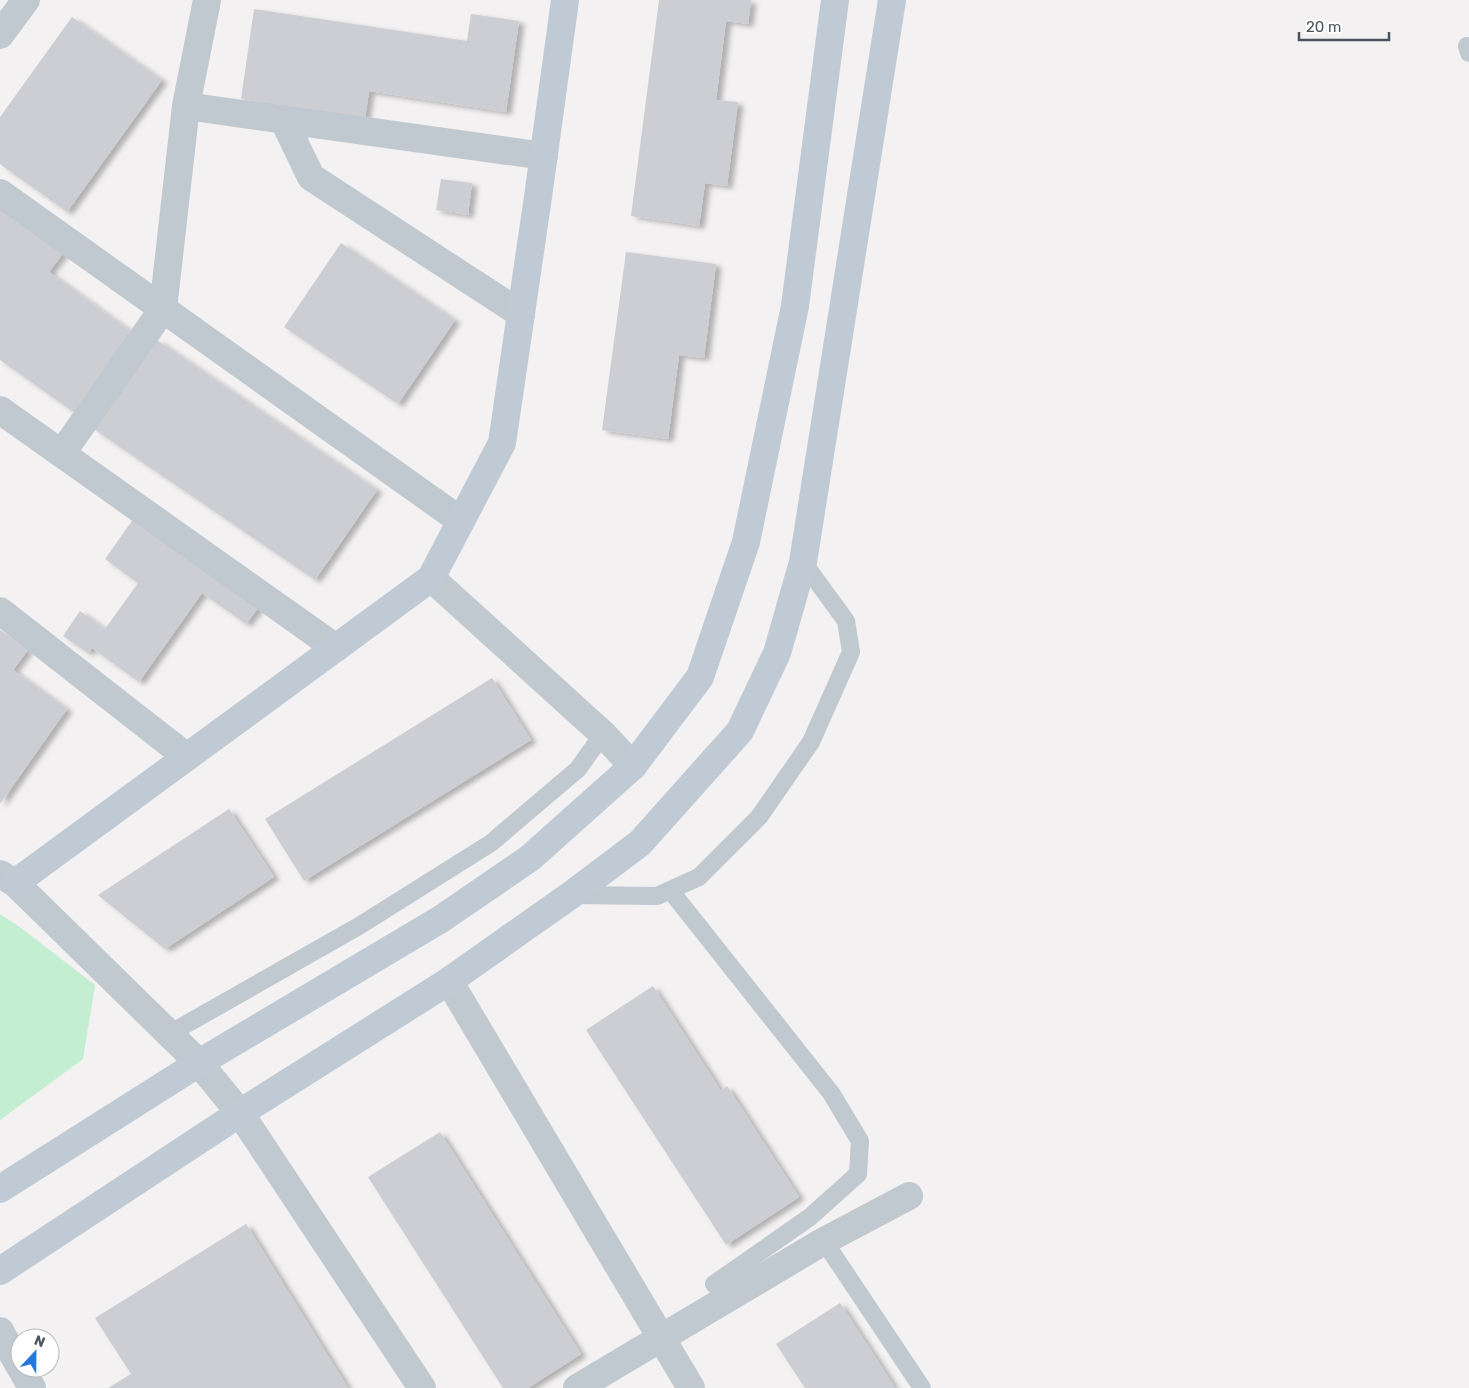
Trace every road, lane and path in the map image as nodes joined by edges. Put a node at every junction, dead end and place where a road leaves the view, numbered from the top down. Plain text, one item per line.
1 (26, 0) edge
2 (207, 0) edge
3 (565, 0) edge
4 (836, 0) edge
5 (892, 0) edge
6 (0, 35) edge
7 (186, 106) junction
8 (283, 119) junction
9 (544, 156) junction
10 (0, 193) edge
11 (163, 309) junction
12 (521, 314) junction
13 (0, 410) edge
14 (62, 453) junction
15 (461, 522) junction
16 (803, 562) junction
17 (431, 578) junction
18 (0, 612) edge
19 (336, 648) junction
20 (603, 734) junction
21 (187, 757) junction
22 (633, 766) junction
23 (8, 878) edge
24 (670, 890) junction
25 (571, 895) junction
26 (449, 981) junction
27 (169, 1034) junction
28 (199, 1063) junction
29 (240, 1113) junction
30 (0, 1189) edge
31 (909, 1196) dead end
32 (824, 1241) junction
33 (0, 1271) edge
34 (714, 1284) dead end
35 (0, 1331) edge
36 (660, 1338) junction
37 (10, 1350) edge
38 (422, 1388) edge
39 (577, 1388) edge
40 (691, 1388) edge
41 (922, 1388) edge

1 - 6 street
2 - 7 street
3 - 9 street
4 - 22 street
5 - 16 street
7 - 8 street
7 - 11 street
8 - 9 street
8 - 12 street
9 - 12 street
10 - 11 street
11 - 14 street
11 - 15 street
12 - 15 street
13 - 14 street
14 - 19 street
15 - 17 street
16 - 24 lane
16 - 25 street
17 - 19 street
17 - 20 street
18 - 21 street
19 - 21 street
20 - 22 street
20 - 27 lane
21 - 23 street
22 - 28 street
23 - 27 street
24 - 25 lane
24 - 34 lane
25 - 26 street
26 - 29 street
26 - 36 street
27 - 28 street
28 - 29 street
28 - 30 street
29 - 33 street
29 - 38 street
31 - 32 street
32 - 36 street
32 - 41 lane
35 - 37 street
36 - 39 street
36 - 40 street

